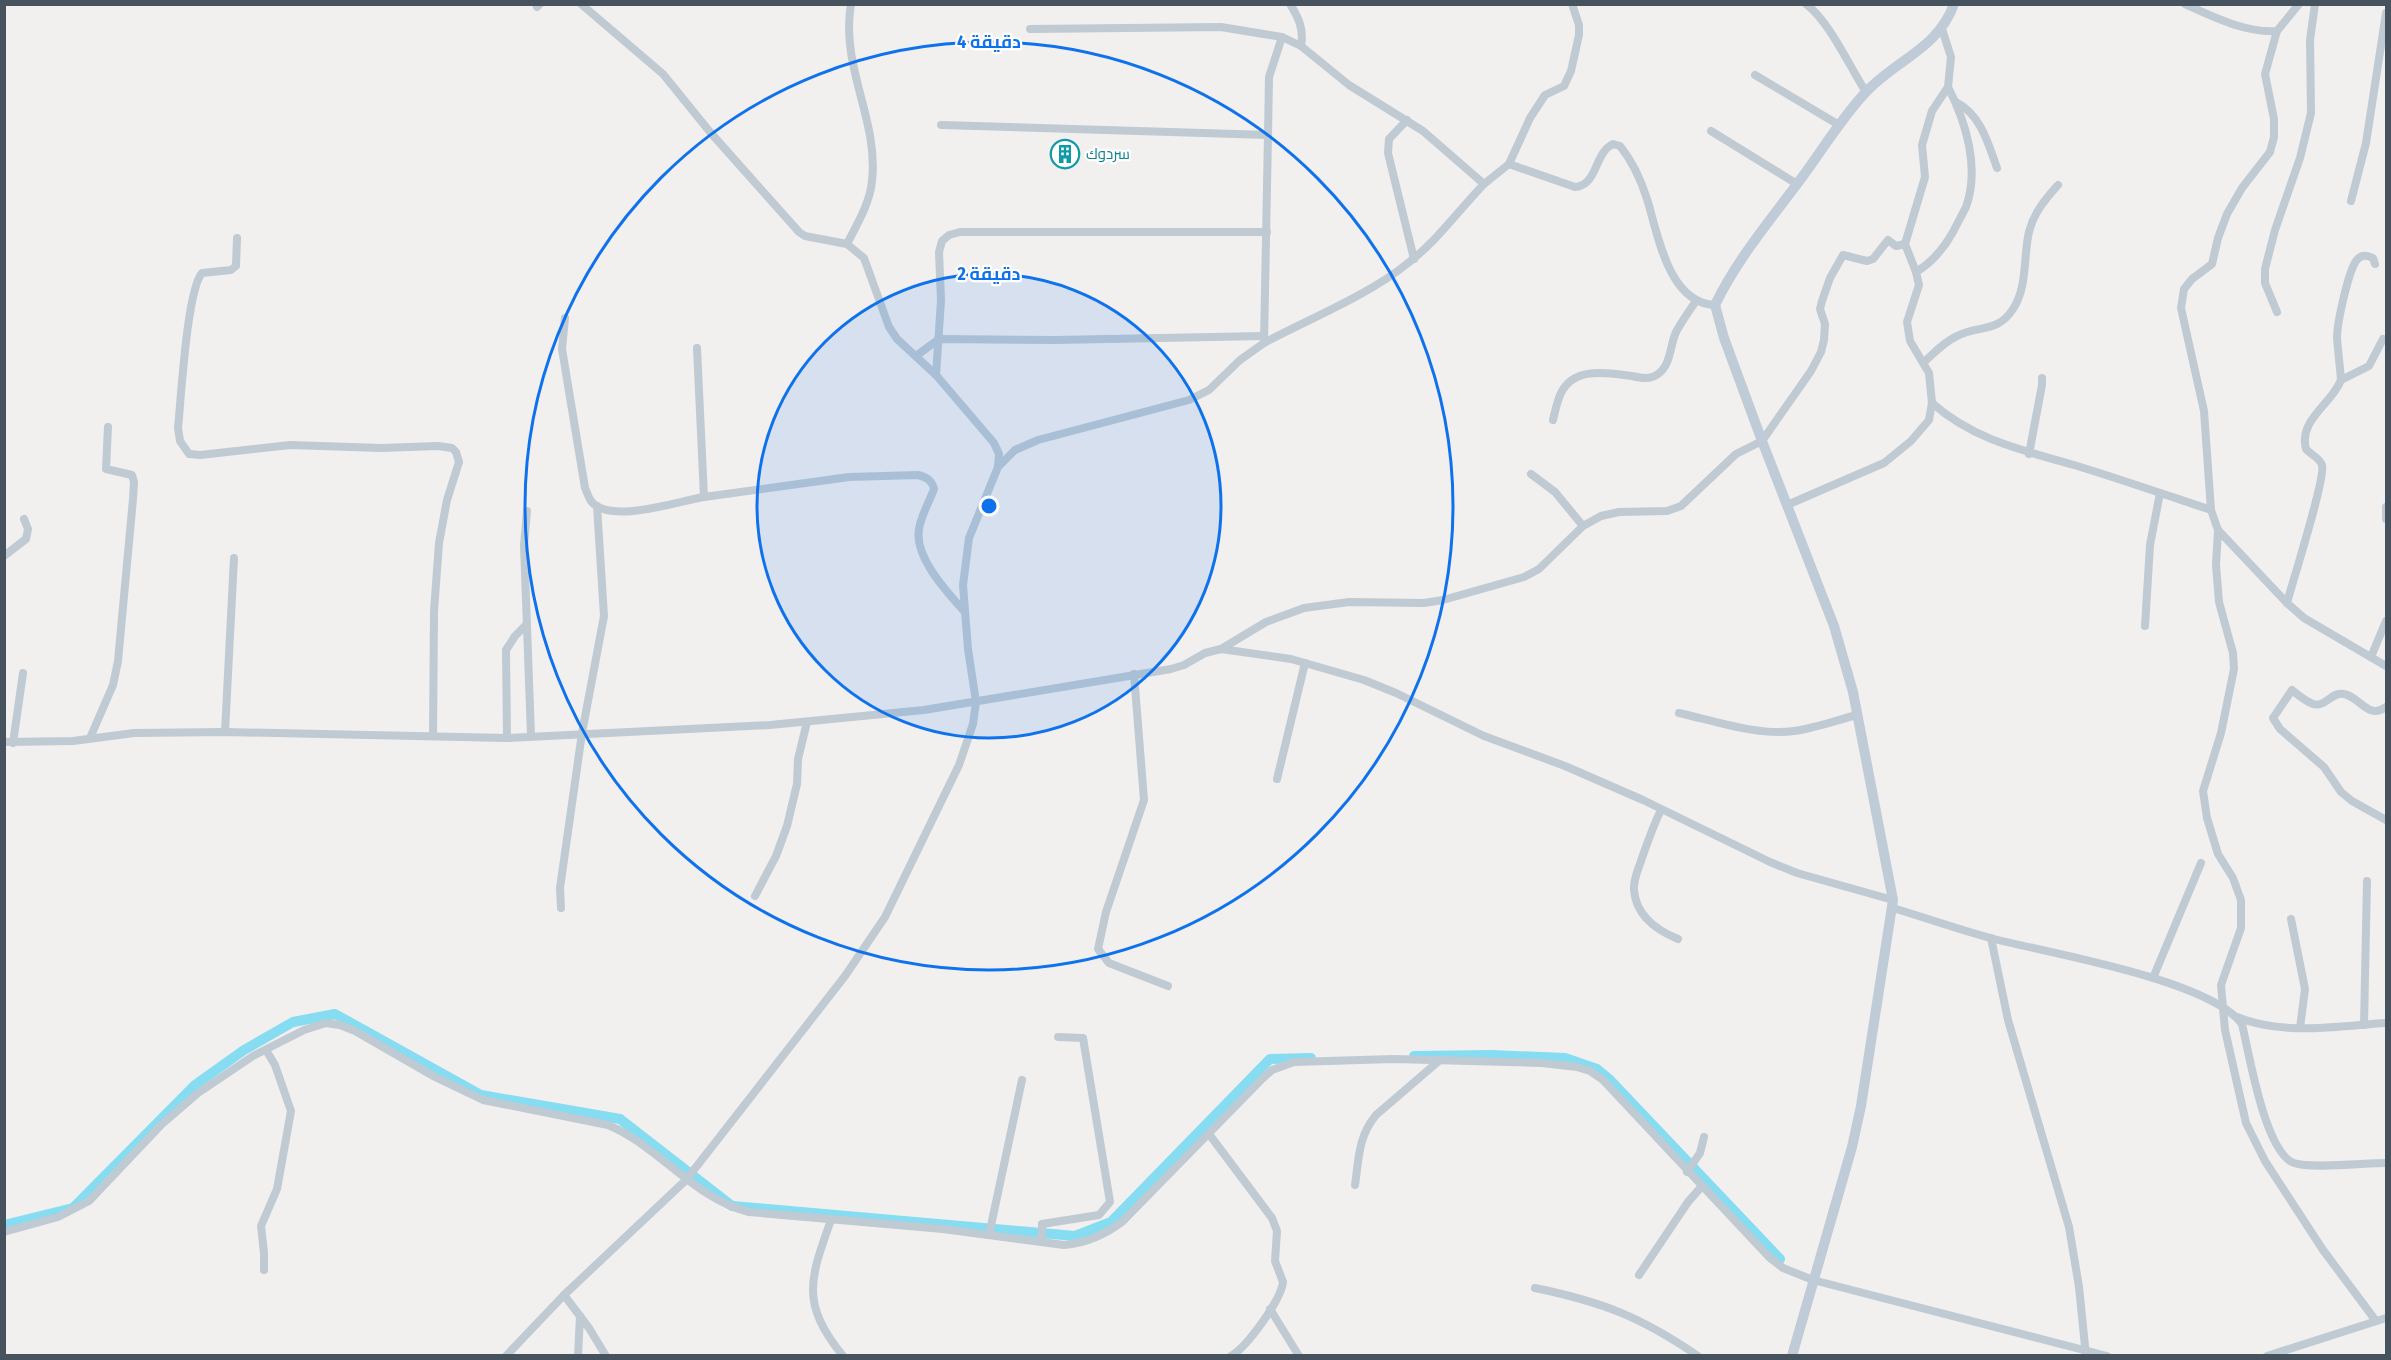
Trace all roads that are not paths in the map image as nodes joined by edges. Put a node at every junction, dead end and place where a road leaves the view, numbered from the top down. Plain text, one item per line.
1 (581, 4) edge
2 (851, 4) edge
3 (1572, 4) edge
4 (1806, 4) edge
5 (1954, 4) edge
6 (2185, 4) edge
7 (2299, 4) edge
8 (2315, 4) edge
9 (1292, 5) edge
10 (2386, 13) edge
11 (1030, 29) dead end
12 (1942, 30) junction
13 (2277, 31) junction
14 (1282, 37) junction
15 (1301, 46) junction
16 (1755, 75) dead end
17 (1948, 87) junction
18 (1866, 92) junction
19 (1956, 102) junction
20 (1407, 120) junction
21 (941, 125) dead end
22 (1839, 125) junction
23 (1711, 131) dead end
24 (1268, 135) junction
25 (1509, 164) junction
26 (1997, 168) dead end
27 (1484, 184) junction
28 (1797, 184) junction
29 (2058, 185) dead end
30 (2351, 201) dead end
31 (1267, 232) junction
32 (237, 238) dead end
33 (847, 244) junction
34 (1905, 244) junction
35 (1414, 259) junction
36 (2375, 264) dead end
37 (1916, 272) junction
38 (1696, 301) junction
39 (1715, 305) junction
40 (2277, 312) dead end
41 (565, 318) dead end
42 (939, 339) junction
43 (1264, 339) junction
44 (2383, 339) dead end
45 (697, 348) dead end
46 (916, 356) junction
47 (1924, 362) junction
48 (936, 375) junction
49 (2042, 378) dead end
50 (2341, 380) junction
51 (1932, 403) junction
52 (1553, 420) dead end
53 (108, 427) dead end
54 (1761, 441) junction
55 (2029, 454) junction
56 (998, 467) junction
57 (1531, 474) dead end
58 (2160, 493) junction
59 (704, 497) junction
60 (1787, 505) junction
61 (597, 506) junction
62 (2386, 507) edge
63 (2211, 510) junction
64 (527, 511) dead end
65 (24, 519) dead end
66 (2386, 519) edge
67 (1583, 526) junction
68 (2218, 530) junction
69 (4, 556) edge
70 (234, 558) dead end
71 (2287, 603) junction
72 (964, 611) junction
73 (2386, 621) edge
74 (526, 625) junction
75 (2145, 626) dead end
76 (1221, 649) junction
77 (2371, 657) junction
78 (1305, 663) junction
79 (2386, 666) edge
80 (23, 673) dead end
81 (1134, 674) junction
82 (976, 702) junction
83 (2386, 707) edge
84 (1679, 712) dead end
85 (1857, 715) junction
86 (807, 722) junction
87 (225, 732) junction
88 (582, 733) junction
89 (433, 736) junction
90 (531, 736) junction
91 (90, 738) junction
92 (507, 738) junction
93 (9, 743) edge
94 (1277, 779) dead end
95 (1661, 810) junction
96 (2386, 819) edge
97 (2201, 863) dead end
98 (2367, 880) dead end
99 (754, 896) dead end
100 (1893, 904) junction
101 (561, 908) dead end
102 (2291, 919) dead end
103 (1991, 938) junction
104 (1678, 939) dead end
105 (2153, 978) junction
106 (1168, 986) dead end
107 (2223, 1006) junction
108 (2237, 1017) junction
109 (2386, 1023) edge
110 (2364, 1025) junction
111 (2300, 1028) junction
112 (1058, 1037) dead end
113 (266, 1050) junction
114 (1440, 1060) junction
115 (1022, 1080) dead end
116 (1209, 1134) junction
117 (1704, 1137) dead end
118 (2386, 1162) edge
119 (1687, 1172) junction
120 (686, 1180) junction
121 (1355, 1185) dead end
122 (1702, 1186) junction
123 (831, 1220) junction
124 (4, 1233) edge
125 (989, 1235) junction
126 (1042, 1242) junction
127 (264, 1270) dead end
128 (1639, 1275) dead end
129 (1814, 1280) junction
130 (1535, 1288) dead end
131 (564, 1295) junction
132 (1270, 1309) junction
133 (580, 1316) junction
134 (2386, 1318) edge
135 (2376, 1321) junction
136 (2085, 1352) edge
137 (506, 1356) edge
138 (578, 1356) edge
139 (606, 1356) edge
140 (843, 1356) edge
141 (1231, 1356) edge
142 (1299, 1356) edge
143 (1698, 1356) edge
144 (1792, 1356) edge
145 (2107, 1356) edge
146 (2267, 1356) edge

1 - 33 street
2 - 33 street
3 - 25 street
4 - 18 street
5 - 12 main road
6 - 13 street
7 - 13 street
8 - 40 street
9 - 15 street
10 - 30 street
11 - 14 street
12 - 17 street
12 - 18 main road
13 - 63 street
14 - 15 street
14 - 24 street
15 - 20 street
16 - 22 street
17 - 19 street
17 - 34 street
18 - 22 main road
19 - 26 street
19 - 37 street
20 - 27 street
20 - 35 street
21 - 24 street
22 - 28 main road
23 - 28 street
24 - 31 street
25 - 27 street
25 - 38 street
27 - 35 street
28 - 39 main road
29 - 47 street
31 - 42 street
31 - 43 street
32 - 89 street
33 - 46 street
34 - 37 street
34 - 54 street
35 - 43 street
36 - 50 street
37 - 47 street
38 - 39 street
38 - 52 street
39 - 54 main road
41 - 61 street
42 - 43 street
42 - 46 street
42 - 48 street
43 - 56 street
44 - 50 street
45 - 59 street
46 - 48 street
47 - 51 street
48 - 56 street
49 - 55 street
50 - 71 street
51 - 55 street
51 - 60 street
53 - 91 street
54 - 60 main road
54 - 67 street
55 - 58 street
56 - 72 street
57 - 67 street
58 - 63 street
58 - 75 street
59 - 61 street
59 - 72 street
60 - 85 main road
61 - 88 street
62 - 66 street
63 - 68 street
64 - 74 street
65 - 69 street
67 - 76 street
68 - 71 street
68 - 107 street
70 - 87 street
71 - 77 street
72 - 82 street
73 - 77 street
74 - 90 street
74 - 92 street
76 - 78 street
76 - 81 street
77 - 79 street
78 - 94 street
78 - 95 street
80 - 93 street
81 - 82 street
81 - 106 street
82 - 86 street
82 - 120 street
83 - 96 street
84 - 85 street
85 - 100 main road
86 - 88 street
86 - 99 street
87 - 89 street
87 - 91 street
88 - 90 street
88 - 101 street
89 - 92 street
90 - 92 street
91 - 93 street
95 - 100 street
95 - 104 street
97 - 105 street
98 - 110 street
100 - 103 street
100 - 129 main road
102 - 111 street
103 - 105 street
103 - 136 street
105 - 107 street
107 - 108 street
107 - 135 street
108 - 111 street
108 - 118 street
109 - 110 street
110 - 111 street
112 - 126 street
113 - 120 street
113 - 124 street
113 - 127 street
114 - 116 street
114 - 119 street
114 - 121 street
115 - 125 street
116 - 126 street
116 - 132 street
117 - 119 street
119 - 122 street
120 - 123 street
120 - 131 street
122 - 128 street
122 - 129 street
123 - 125 street
123 - 140 street
125 - 126 street
129 - 136 street
129 - 144 main road
130 - 143 street
131 - 133 street
131 - 137 street
132 - 141 street
132 - 142 street
133 - 138 street
133 - 139 street
134 - 135 street
135 - 146 street
136 - 145 street

